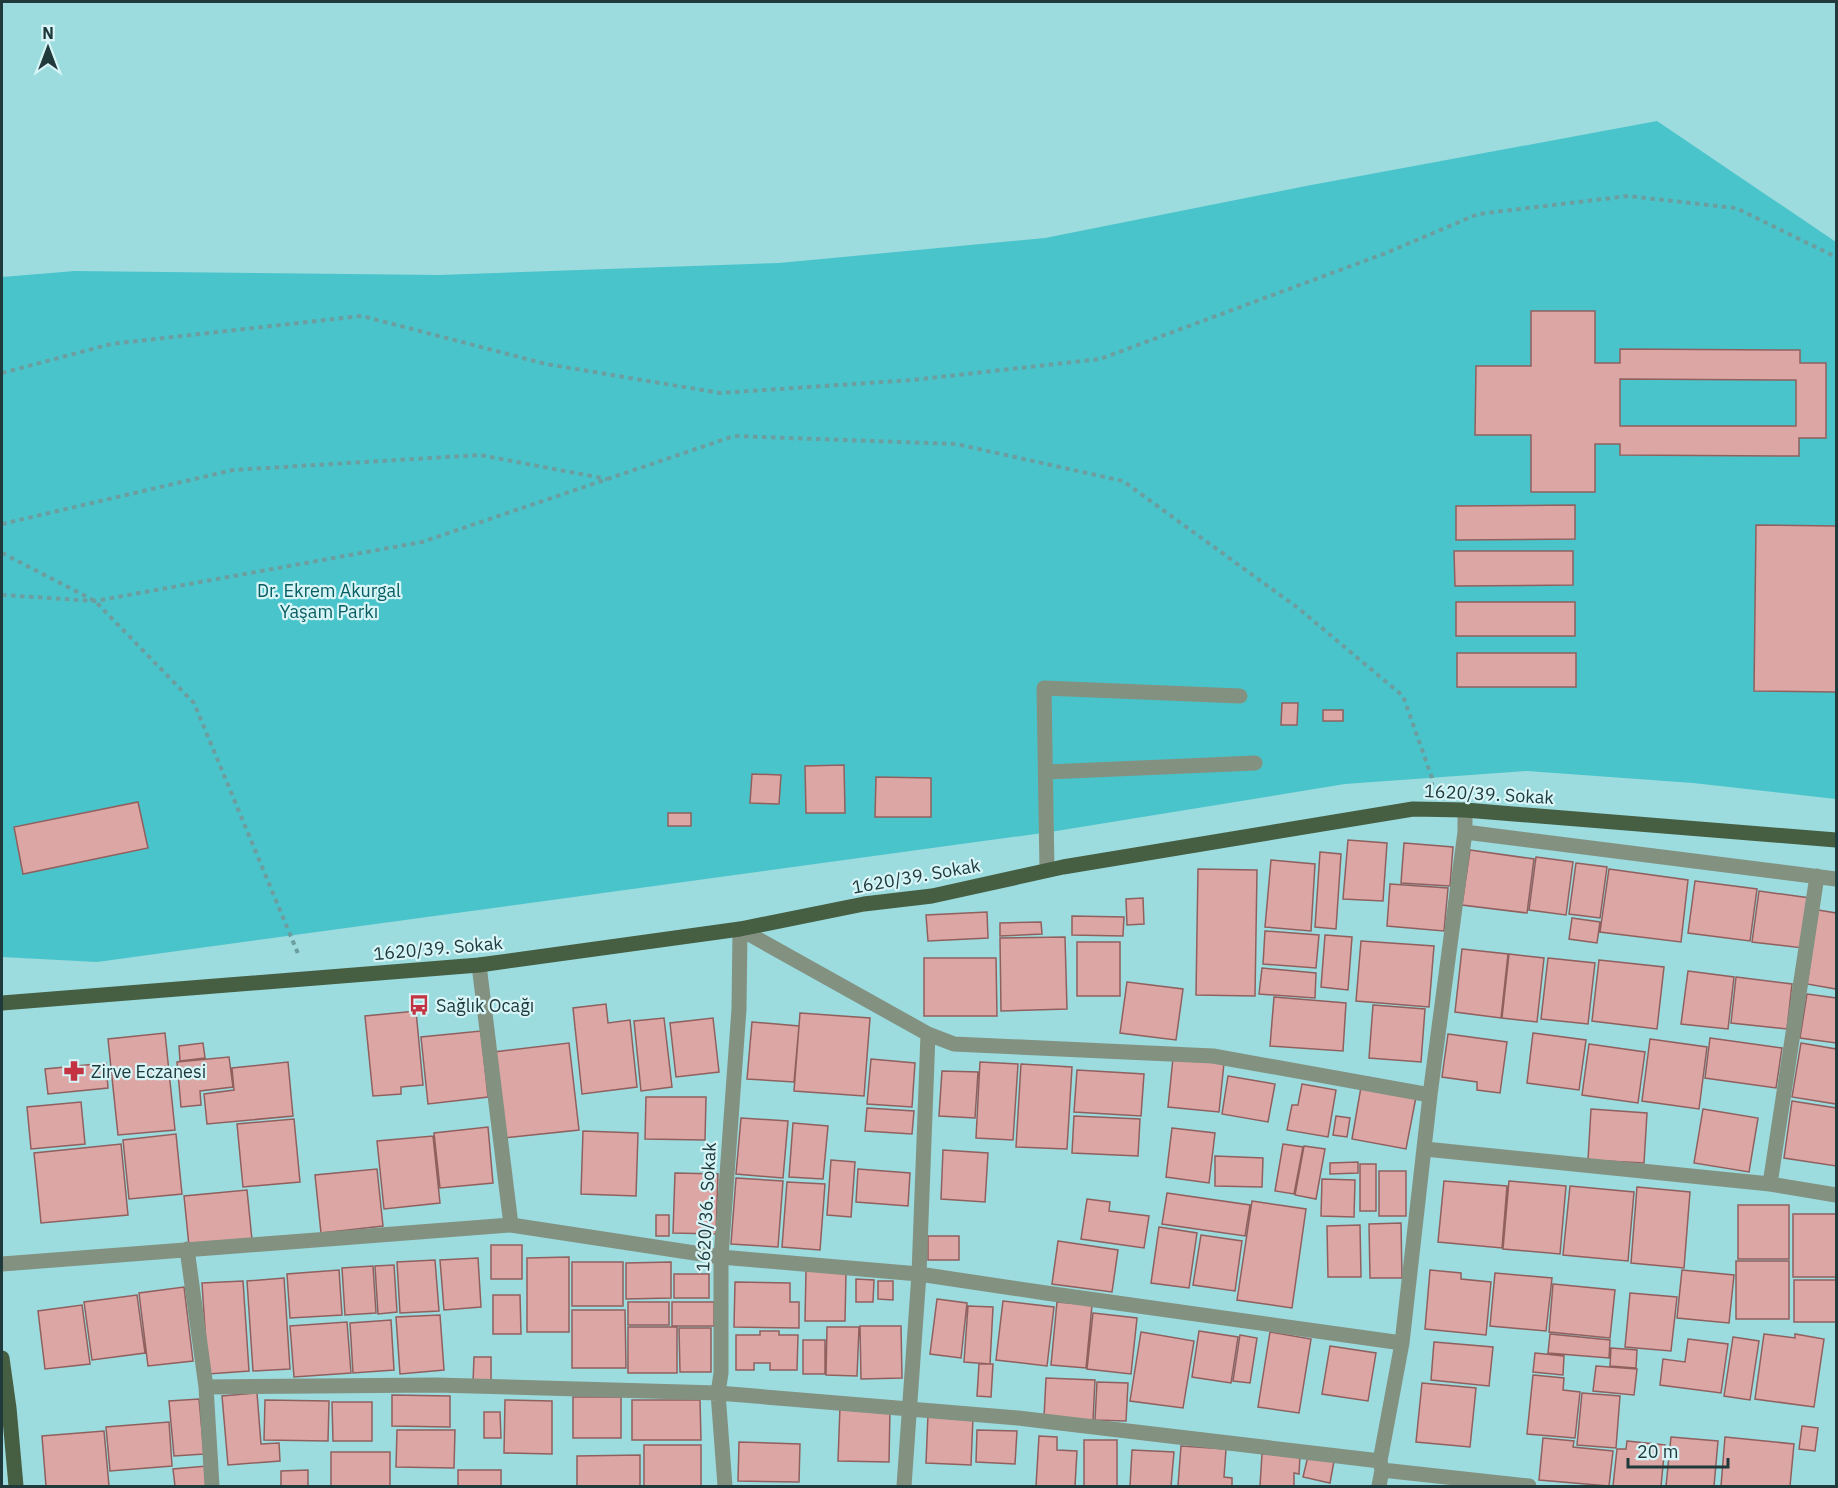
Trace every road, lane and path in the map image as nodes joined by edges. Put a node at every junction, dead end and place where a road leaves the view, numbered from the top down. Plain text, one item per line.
1 (1836, 257) edge
2 (2, 373) edge
3 (610, 479) junction
4 (2, 524) edge
5 (2, 553) edge
6 (2, 595) edge
7 (95, 601) junction
8 (1240, 696) dead end
9 (1255, 763) dead end
10 (1047, 772) junction
11 (1435, 810) junction
12 (1465, 810) junction
13 (1465, 832) junction
14 (1836, 840) edge
15 (1047, 870) junction
16 (1817, 876) junction
17 (1836, 879) edge
18 (740, 929) junction
19 (479, 965) junction
20 (309, 978) junction
21 (2, 1004) edge
22 (928, 1034) junction
23 (1430, 1095) junction
24 (1425, 1149) junction
25 (1770, 1184) junction
26 (1836, 1195) edge
27 (511, 1225) junction
28 (187, 1249) junction
29 (721, 1257) junction
30 (2, 1264) edge
31 (919, 1274) junction
32 (1402, 1343) junction
33 (2, 1358) edge
34 (206, 1387) junction
35 (718, 1393) junction
36 (910, 1408) junction
37 (1381, 1465) junction
38 (16, 1486) edge
39 (212, 1486) edge
40 (726, 1486) edge
41 (904, 1486) edge
42 (1379, 1486) edge
43 (1529, 1486) edge

1 - 2 path
3 - 4 path
3 - 7 path
3 - 11 path
5 - 7 path
6 - 7 path
7 - 20 path
8 - 10 street
9 - 10 street
10 - 15 street
11 - 12 main road, 1620/39. Sokak
11 - 15 main road, 1620/39. Sokak
12 - 13 street
12 - 14 main road, 1620/39. Sokak
13 - 16 street
13 - 23 street
15 - 18 main road, 1620/39. Sokak
16 - 17 street
16 - 25 street
18 - 19 main road, 1620/39. Sokak
18 - 22 street
18 - 29 street, 1620/36. Sokak
19 - 20 main road, 1620/39. Sokak
19 - 27 street
20 - 21 main road, 1620/39. Sokak
22 - 23 street
22 - 31 street
23 - 24 street
24 - 25 street
24 - 32 street
25 - 26 street
27 - 28 street
27 - 29 street
28 - 30 street
28 - 34 street
29 - 31 street
29 - 35 street, 1620/36. Sokak
31 - 32 street
31 - 36 street
32 - 37 street
33 - 38 main road
34 - 35 street
34 - 39 street
35 - 36 street
35 - 40 street, 1620/36. Sokak
36 - 37 street
36 - 41 street
37 - 42 street
37 - 43 street

